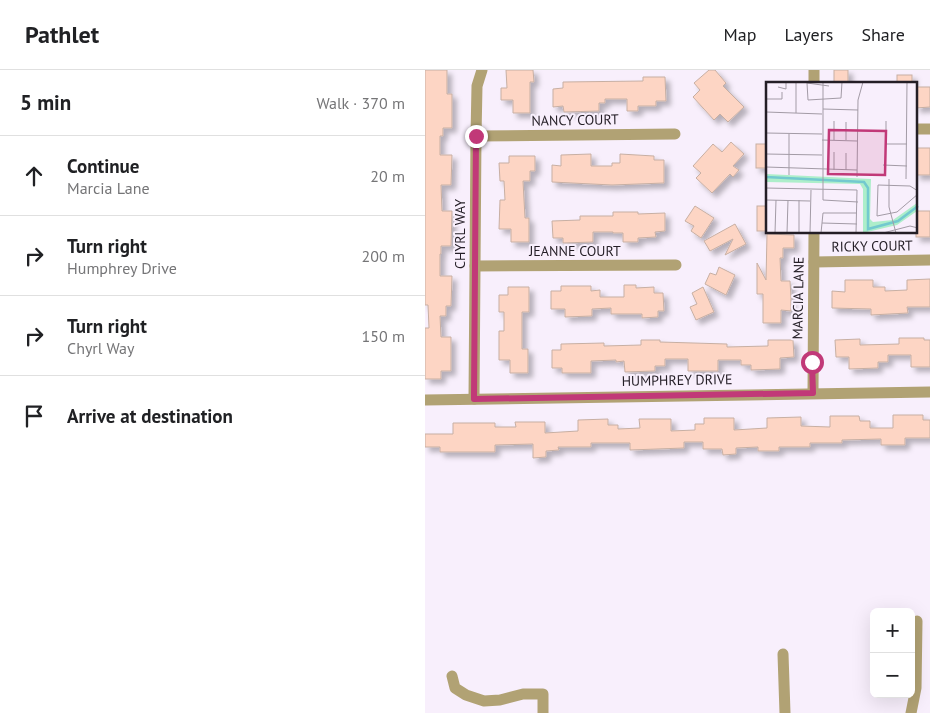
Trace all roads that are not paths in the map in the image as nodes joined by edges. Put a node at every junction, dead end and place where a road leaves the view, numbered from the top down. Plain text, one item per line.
1 (482, 70) edge
2 (917, 129) edge
3 (930, 129) edge
4 (675, 134) dead end
5 (476, 136) junction
6 (814, 234) edge
7 (930, 260) edge
8 (814, 262) junction
9 (676, 265) dead end
10 (475, 266) junction
11 (930, 392) edge
12 (813, 393) junction
13 (474, 399) junction
14 (425, 400) edge
15 (917, 621) dead end
16 (783, 654) dead end
17 (452, 676) dead end
18 (543, 713) edge
19 (785, 713) edge
20 (911, 713) edge

1 - 5 street, CHYRL WAY
2 - 3 street
4 - 5 street, NANCY COURT
5 - 10 street, CHYRL WAY
6 - 8 street, MARCIA LANE
7 - 8 street, RICKY COURT
8 - 12 street, MARCIA LANE
9 - 10 street, JEANNE COURT
10 - 13 street, CHYRL WAY
11 - 12 street, HUMPHREY DRIVE
12 - 13 street, HUMPHREY DRIVE
13 - 14 street, HUMPHREY DRIVE
15 - 20 street
16 - 19 street
17 - 18 street

